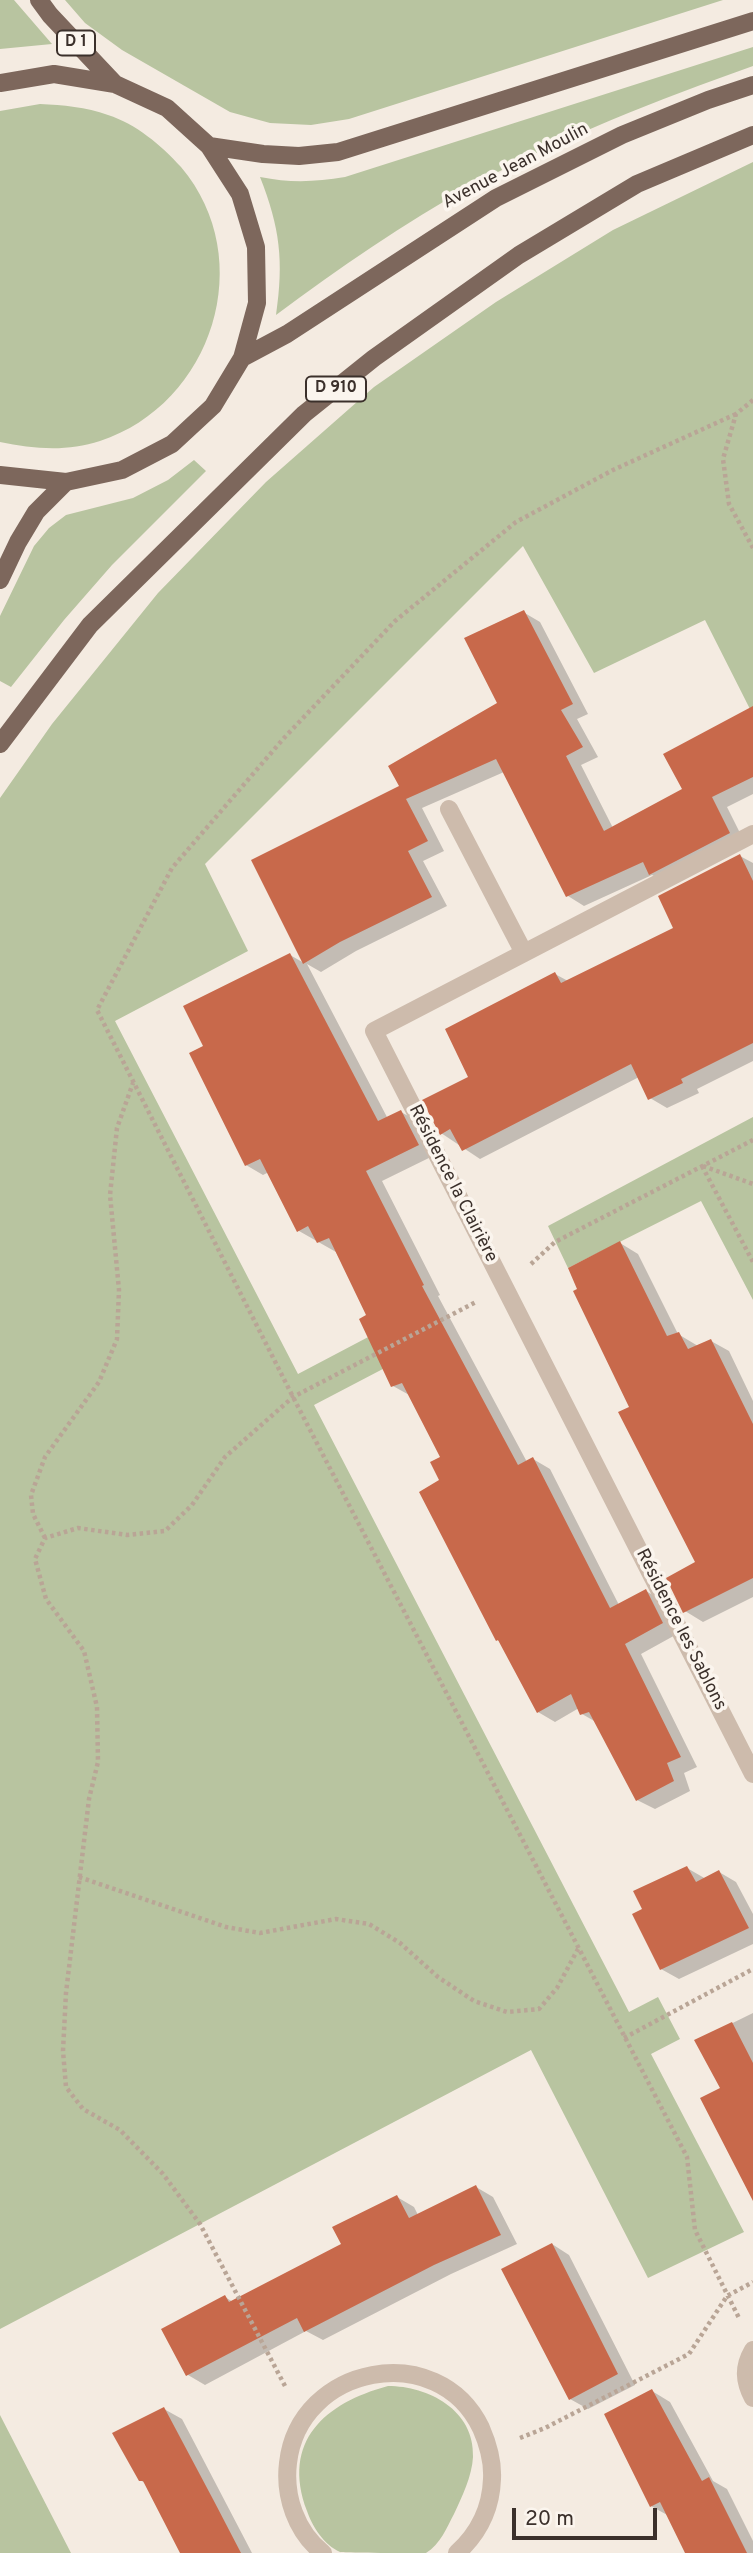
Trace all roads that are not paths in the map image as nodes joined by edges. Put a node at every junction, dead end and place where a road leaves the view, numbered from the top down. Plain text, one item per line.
1 (39, 0) edge
2 (753, 21) edge
3 (0, 83) edge
4 (116, 84) junction
5 (753, 85) edge
6 (753, 135) edge
7 (209, 146) junction
8 (242, 358) junction
9 (0, 475) edge
10 (66, 482) junction
11 (0, 580) edge
12 (0, 744) edge
13 (449, 809) dead end
14 (753, 834) edge
15 (524, 953) junction
16 (606, 1487) joint
17 (753, 1774) edge
18 (753, 2350) edge
19 (753, 2398) edge
20 (323, 2553) edge
21 (457, 2553) edge

1 - 4 main road, D 1
2 - 7 main road
3 - 4 main road
4 - 7 main road
5 - 8 main road, Avenue Jean Moulin
6 - 12 main road, D 910
7 - 8 main road
8 - 10 main road
9 - 10 main road
10 - 11 main road
13 - 15 street
14 - 15 street, Résidence la Clairière
15 - 16 street, Résidence la Clairière
16 - 17 street, Résidence les Sablons
18 - 19 street
20 - 21 street

